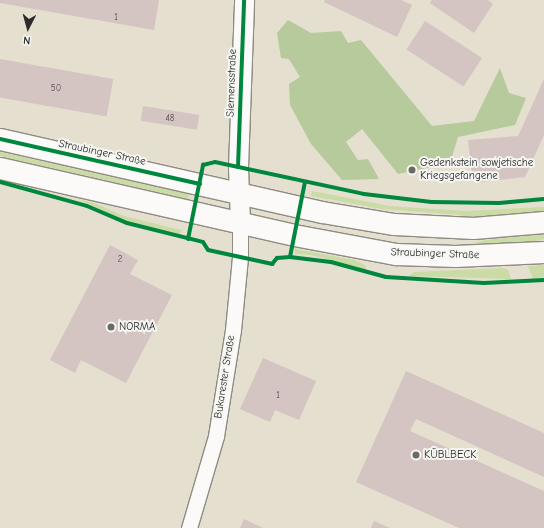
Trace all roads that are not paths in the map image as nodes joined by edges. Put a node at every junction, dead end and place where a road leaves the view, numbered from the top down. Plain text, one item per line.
1 (244, 0) edge
2 (0, 140) edge
3 (0, 168) edge
4 (239, 192) junction
5 (240, 222) junction
6 (544, 222) edge
7 (544, 252) edge
8 (189, 528) edge

1 - 4 street, Siemensstraße
2 - 4 main road, Straubinger Straße
3 - 5 main road, Straubinger Straße
4 - 5 street, Siemensstraße
4 - 6 main road, Straubinger Straße
5 - 7 main road, Straubinger Straße
5 - 8 street, Bukarester Straße

